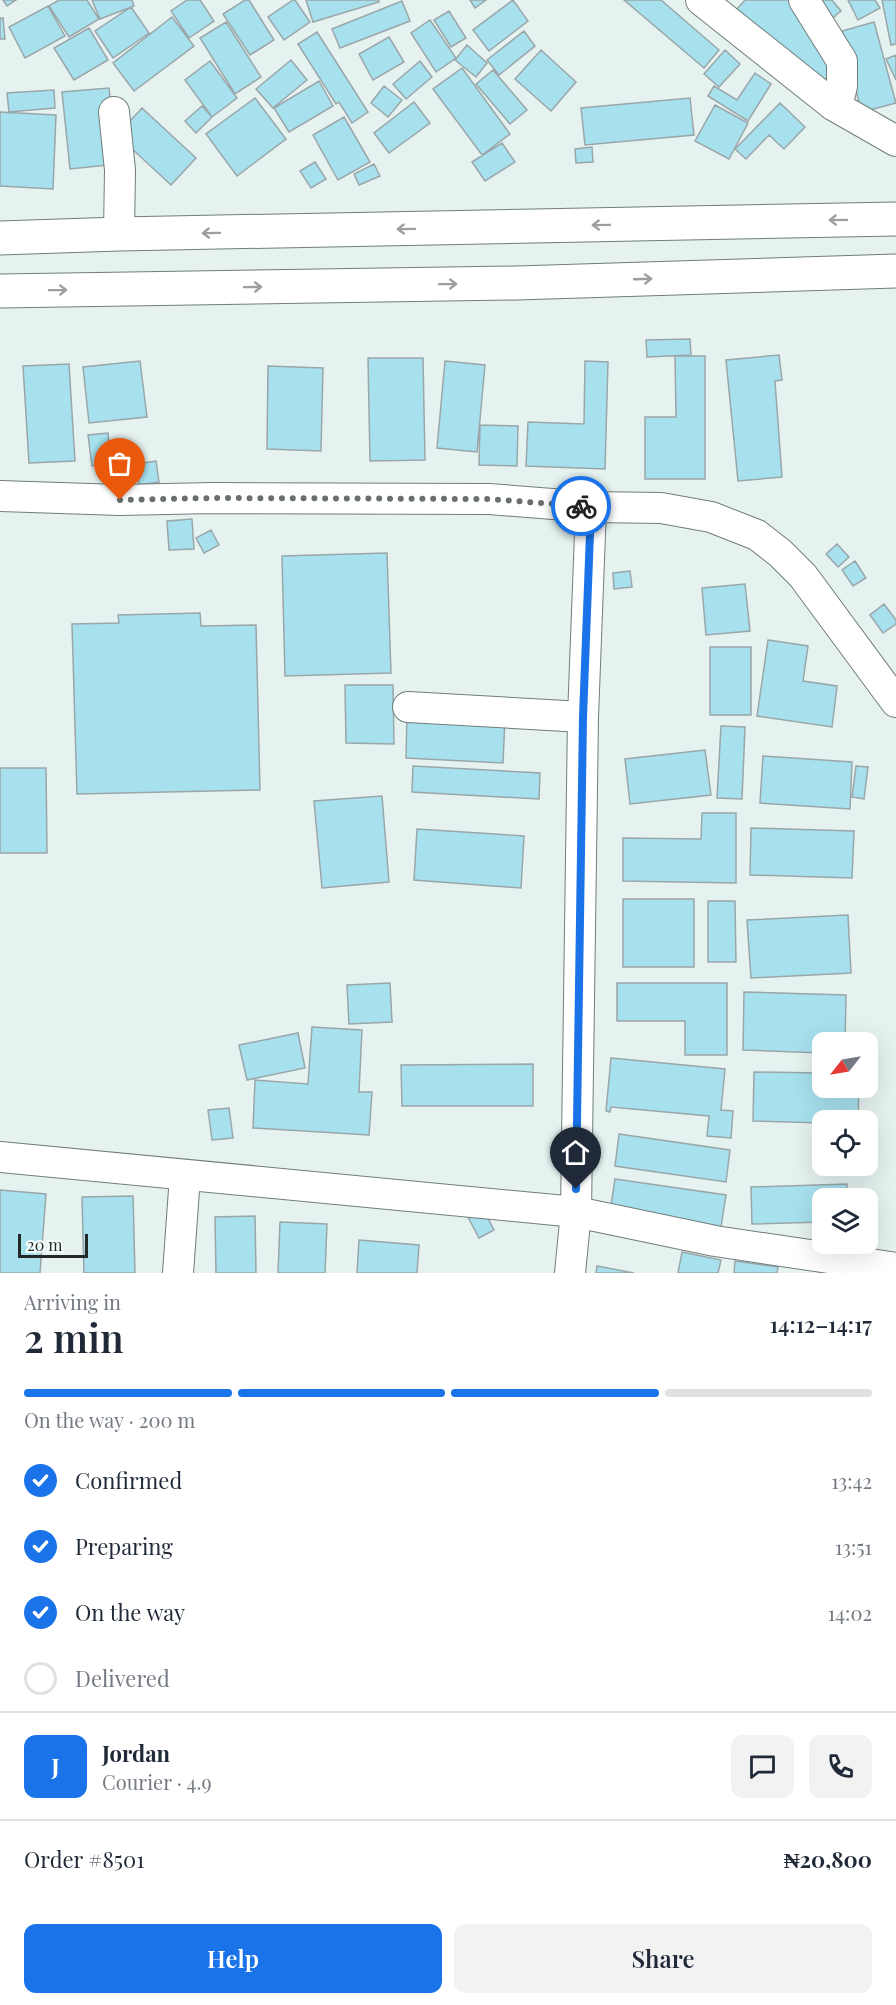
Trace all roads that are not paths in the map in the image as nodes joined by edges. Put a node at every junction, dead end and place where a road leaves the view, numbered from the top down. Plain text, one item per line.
1 (700, 0) edge
2 (804, 0) edge
3 (833, 105) junction
4 (114, 112) dead end
5 (896, 141) edge
6 (896, 219) edge
7 (119, 234) junction
8 (0, 238) edge
9 (896, 271) edge
10 (0, 291) edge
11 (0, 496) edge
12 (591, 507) junction
13 (896, 702) edge
14 (408, 707) dead end
15 (583, 717) junction
16 (0, 1157) edge
17 (185, 1176) junction
18 (576, 1212) junction
19 (896, 1268) edge
20 (178, 1273) edge
21 (570, 1273) edge

1 - 3 street
2 - 3 street
3 - 5 street
4 - 7 street
6 -> 7 main road
7 - 8 main road
10 -> 9 main road
11 - 12 street
12 - 13 street
12 - 15 street
14 - 15 street
15 - 18 street
16 - 17 street
17 - 18 street
17 - 20 street
18 - 19 street
18 - 21 street

